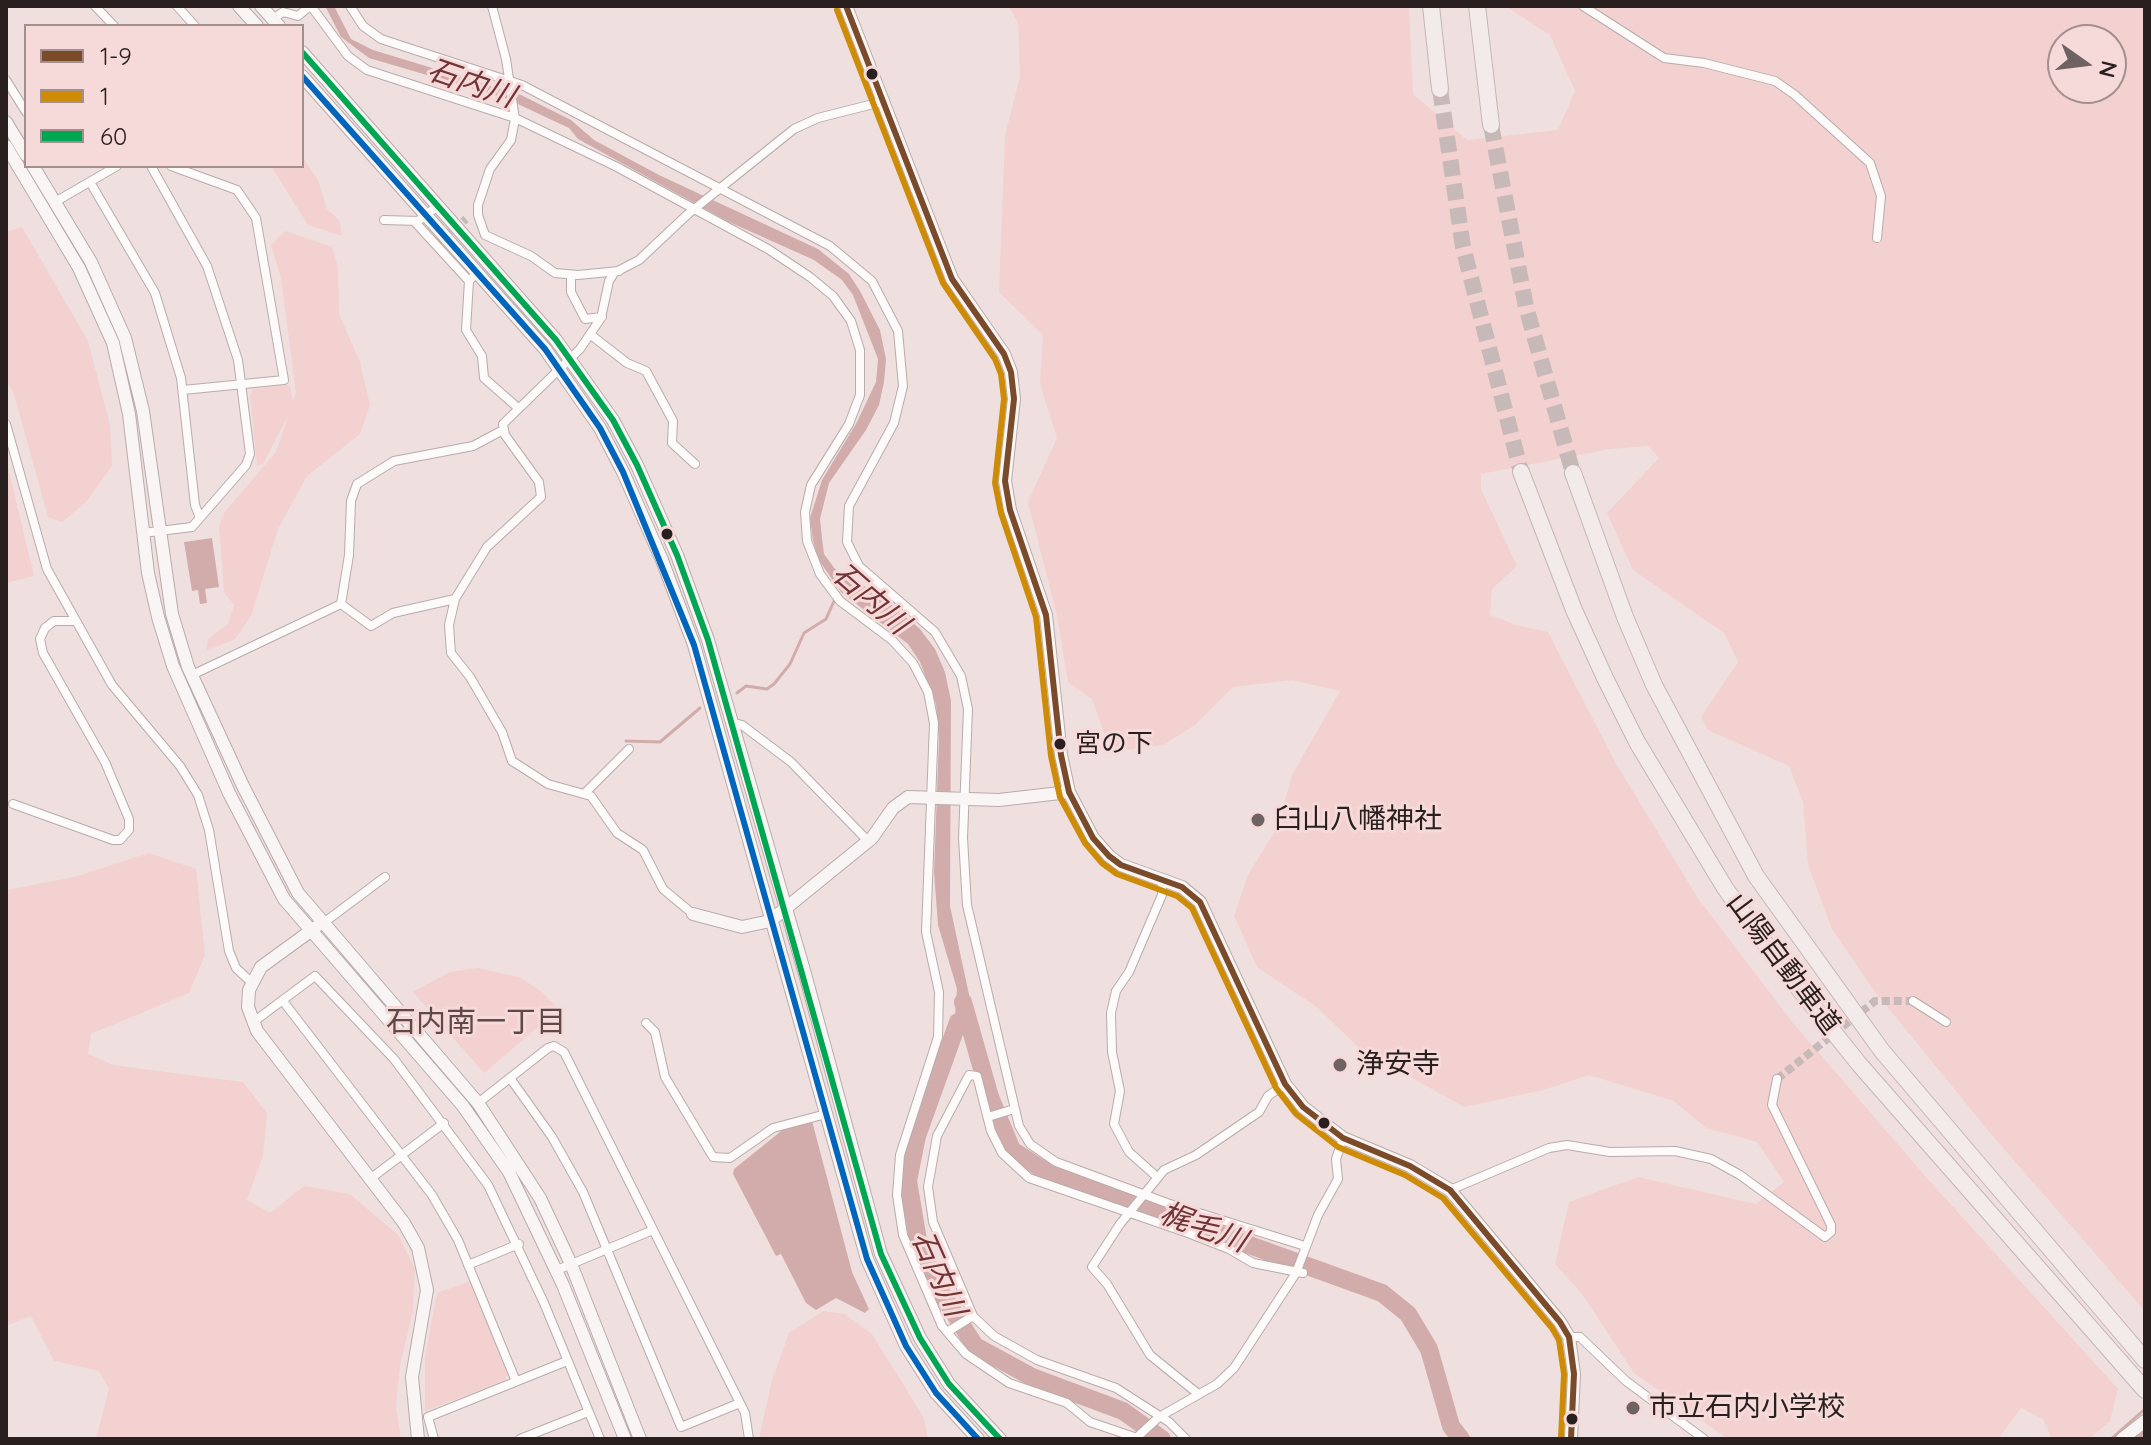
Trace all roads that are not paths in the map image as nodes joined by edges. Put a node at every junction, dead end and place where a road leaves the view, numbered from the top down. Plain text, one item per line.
1 (95, 6) edge
2 (177, 6) edge
3 (239, 6) edge
4 (261, 6) edge
5 (310, 6) edge
6 (350, 6) edge
7 (492, 6) edge
8 (846, 6) edge
9 (1431, 6) edge
10 (1477, 6) edge
11 (1583, 6) edge
12 (276, 22) edge
13 (112, 24) edge
14 (193, 24) edge
15 (255, 24) edge
16 (304, 54) edge
17 (304, 78) edge
18 (6, 80) edge
19 (510, 82) junction
20 (1440, 89) tunnel mouth
21 (885, 101) junction
22 (24, 109) edge
23 (515, 117) junction
24 (6, 122) edge
25 (1491, 125) tunnel mouth
26 (6, 146) edge
27 (24, 152) edge
28 (34, 168) edge
29 (114, 168) edge
30 (152, 168) edge
31 (176, 168) edge
32 (90, 182) junction
33 (719, 188) junction
34 (55, 202) junction
35 (439, 205) junction
36 (696, 208) junction
37 (427, 216) junction
38 (384, 220) dead end
39 (414, 221) junction
40 (1877, 238) dead end
41 (619, 271) junction
42 (571, 276) junction
43 (473, 277) junction
44 (602, 317) junction
45 (591, 335) junction
46 (571, 360) junction
47 (561, 371) junction
48 (241, 385) junction
49 (183, 390) junction
50 (517, 407) junction
51 (6, 424) edge
52 (503, 430) junction
53 (695, 464) dead end
54 (1521, 472) tunnel mouth
55 (1573, 473) tunnel mouth
56 (200, 518) junction
57 (158, 532) junction
58 (143, 533) junction
59 (455, 599) junction
60 (341, 604) junction
61 (76, 621) junction
62 (192, 675) junction
63 (730, 722) junction
64 (629, 749) dead end
65 (1069, 792) junction
66 (585, 793) junction
67 (933, 797) junction
68 (964, 798) junction
69 (13, 804) dead end
70 (868, 841) junction
71 (385, 877) dead end
72 (1161, 878) junction
73 (786, 909) junction
74 (693, 914) joint
75 (773, 919) junction
76 (322, 924) junction
77 (309, 932) junction
78 (251, 982) junction
79 (283, 1001) junction
80 (1913, 1001) tunnel mouth
81 (1946, 1022) dead end
82 (252, 1023) junction
83 (646, 1023) dead end
84 (510, 1078) junction
85 (1777, 1079) dead end
86 (1285, 1084) junction
87 (478, 1103) junction
88 (1013, 1110) junction
89 (826, 1114) junction
90 (988, 1117) junction
91 (444, 1123) junction
92 (1343, 1138) junction
93 (401, 1156) junction
94 (1157, 1177) junction
95 (370, 1179) junction
96 (1450, 1190) junction
97 (1145, 1195) junction
98 (1131, 1212) junction
99 (653, 1230) junction
100 (519, 1244) junction
101 (609, 1248) junction
102 (1304, 1248) junction
103 (571, 1264) junction
104 (468, 1265) junction
105 (557, 1270) junction
106 (1299, 1271) junction
107 (973, 1316) junction
108 (947, 1331) junction
109 (1569, 1337) junction
110 (2145, 1360) edge
111 (567, 1361) junction
112 (515, 1379) junction
113 (2145, 1390) edge
114 (1197, 1393) junction
115 (740, 1403) junction
116 (588, 1412) junction
117 (1160, 1417) junction
118 (2145, 1421) edge
119 (1138, 1438) edge
120 (418, 1439) edge
121 (434, 1439) edge
122 (520, 1439) edge
123 (600, 1439) edge
124 (625, 1439) edge
125 (640, 1439) edge
126 (749, 1439) edge
127 (978, 1439) edge
128 (1000, 1439) edge
129 (1186, 1439) edge
130 (1571, 1439) edge
131 (1704, 1439) edge
132 (2122, 1439) edge

1 - 13 street
2 - 14 street
3 - 15 main road
4 - 12 main road
5 - 12 street
5 - 23 street
6 - 19 street
7 - 19 street
8 - 21 main road
9 - 20 highway
10 - 25 highway
11 - 40 street
16 - 35 main road
17 - 37 main road
18 - 22 street
19 - 23 street
19 - 33 street
21 - 33 street
21 - 65 main road
23 - 36 street
23 - 42 street
24 - 27 main road
26 - 58 main road
28 - 34 main road
29 - 32 street
30 - 48 street
31 - 48 street
32 - 34 street
32 - 49 street
33 - 36 street
33 - 68 street
34 - 57 main road
35 - 37 street
35 - 46 main road
36 - 41 street
36 - 67 street
37 - 39 street
37 - 43 main road
38 - 39 street
39 - 43 street
41 - 42 street
41 - 44 street
42 - 44 street
43 - 47 main road
43 - 50 street
44 - 45 street
45 - 46 street
45 - 53 street
46 - 47 street
46 - 63 main road
47 - 50 street
47 - 75 main road
48 - 49 street
48 - 56 street
49 - 56 street
50 - 52 street
51 - 61 street
52 - 59 street
52 - 60 street
54 - 113 highway, 山陽自動車道
55 - 110 highway, 山陽自動車道
56 - 57 street
57 - 58 street
57 - 62 main road
58 - 77 main road
59 - 60 street
59 - 66 street
60 - 62 street
61 - 69 street
61 - 78 street
62 - 76 main road
63 - 70 street
63 - 73 main road
64 - 66 street
65 - 68 main road
65 - 72 main road
66 - 74 street
67 - 68 main road
67 - 70 main road
67 - 108 street
68 - 88 street
70 - 73 main road
71 - 76 street
72 - 86 main road
72 - 94 street
73 - 75 main road
73 - 128 main road
74 - 75 main road
75 - 89 main road
76 - 77 main road
76 - 87 main road
77 - 78 main road
77 - 105 main road
78 - 82 main road
79 - 82 street
79 - 91 street
79 - 93 street
80 - 81 street
82 - 95 main road
83 - 89 street
84 - 87 street
84 - 99 street
84 - 101 street
85 - 96 street
86 - 92 main road
86 - 94 street
87 - 103 main road
88 - 90 street
88 - 97 street
89 - 127 main road
90 - 98 street
90 - 107 street
91 - 93 street
91 - 100 street
92 - 96 main road
92 - 102 street
93 - 95 street
93 - 104 street
94 - 97 street
95 - 120 main road
96 - 109 main road
97 - 98 street
97 - 102 street
98 - 106 street
98 - 114 street
99 - 101 street
99 - 115 street
100 - 104 street
100 - 111 street
101 - 103 street
101 - 115 street
102 - 106 street
103 - 105 street
103 - 125 main road
104 - 112 street
105 - 124 main road
106 - 114 street
107 - 108 street
107 - 117 street
108 - 119 street
109 - 130 main road
109 - 131 street
111 - 112 street
111 - 116 street
112 - 121 street
114 - 117 street
115 - 126 street
116 - 122 street
116 - 123 street
117 - 119 street
117 - 129 street
118 - 132 main road

